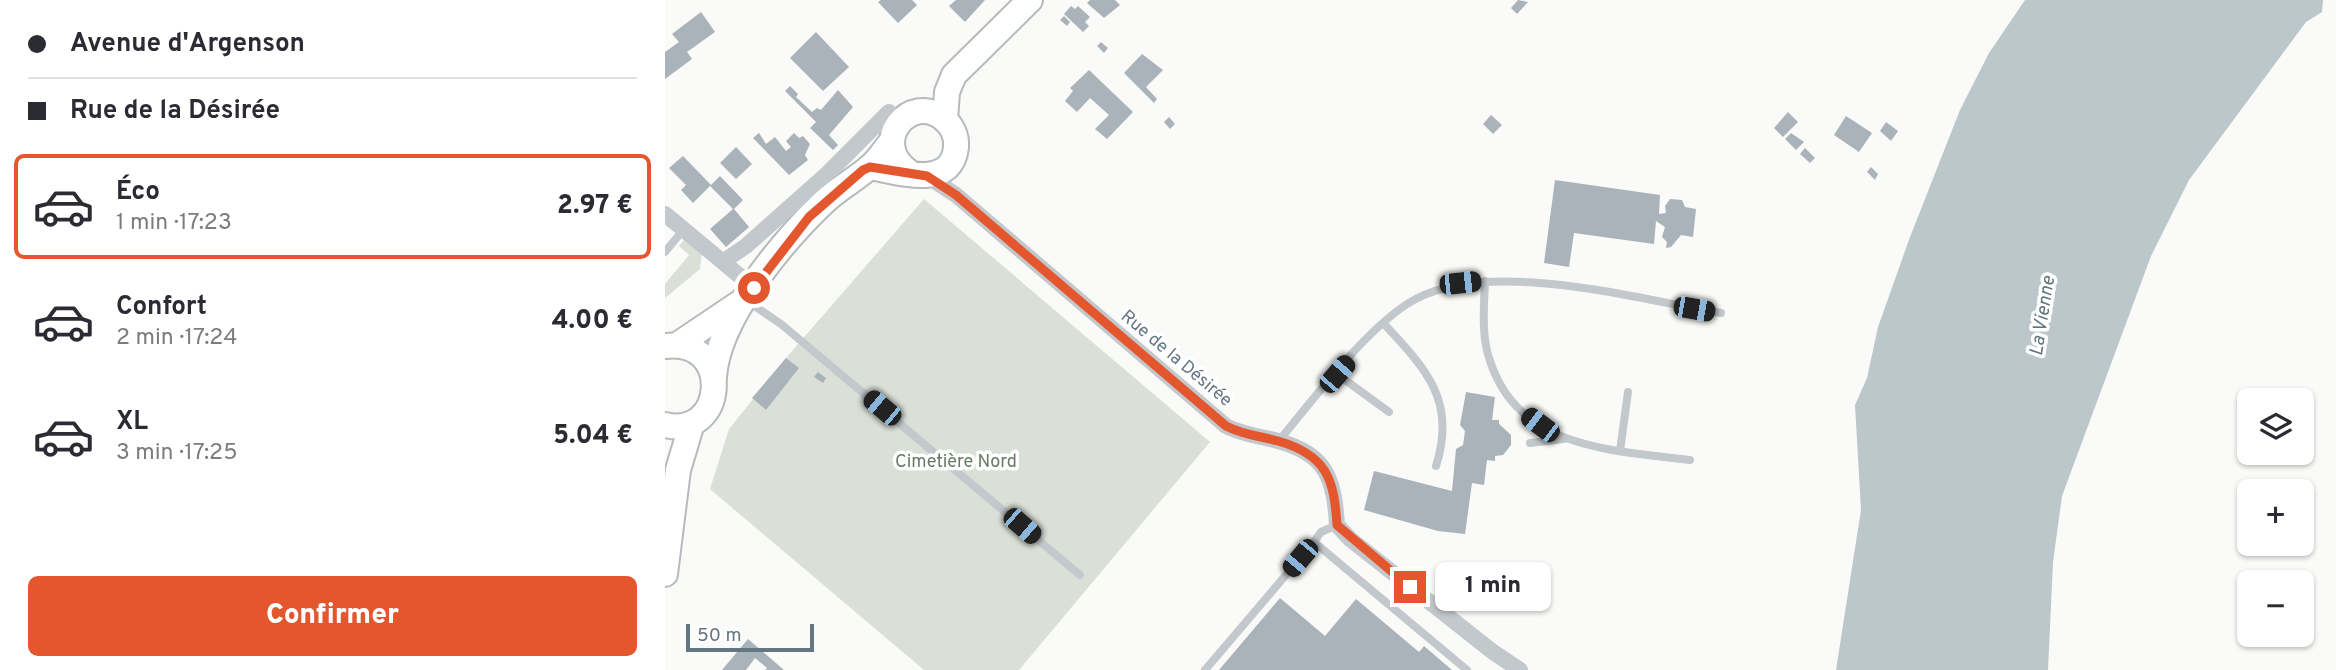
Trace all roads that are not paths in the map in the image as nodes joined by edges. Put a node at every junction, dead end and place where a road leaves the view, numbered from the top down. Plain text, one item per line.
1 (1012, 0) edge
2 (1030, 0) edge
3 (889, 112) dead end
4 (917, 112) junction
5 (945, 120) junction
6 (891, 141) junction
7 (953, 158) junction
8 (870, 167) junction
9 (918, 174) junction
10 (956, 195) junction
11 (665, 214) edge
12 (684, 229) junction
13 (665, 252) edge
14 (724, 261) junction
15 (1485, 281) junction
16 (749, 294) junction
17 (1721, 313) dead end
18 (1384, 324) junction
19 (671, 346) edge
20 (1337, 374) junction
21 (714, 377) junction
22 (1629, 391) dead end
23 (1389, 412) dead end
24 (692, 423) junction
25 (665, 425) edge
26 (1564, 439) junction
27 (1279, 441) junction
28 (1529, 443) dead end
29 (1620, 451) junction
30 (1690, 460) dead end
31 (1436, 466) dead end
32 (1337, 525) junction
33 (1314, 542) junction
34 (665, 574) edge
35 (1080, 575) dead end
36 (1205, 670) edge
37 (1467, 670) edge
38 (1520, 670) edge

1 - 4 main road
2 - 5 main road
3 - 14 street
4 - 5 main road
4 - 6 main road
5 - 7 main road
6 - 8 main road
6 - 9 main road
7 - 9 main road
7 - 10 street
8 - 9 main road
8 - 16 main road
9 - 10 street, Rue de la Désirée
10 - 27 street, Rue de la Désirée
11 - 12 street
12 - 13 lane
12 - 14 street
14 - 16 street
15 - 17 lane
15 - 18 lane
15 - 26 lane
16 - 19 main road
16 - 21 main road
16 - 35 lane
18 - 20 lane
18 - 31 lane
19 - 21 main road
20 - 23 lane
20 - 27 lane
21 - 24 main road
22 - 29 lane
24 - 25 main road
24 - 34 main road
26 - 28 lane
26 - 29 lane
27 - 32 street, Rue de la Désirée
29 - 30 lane
32 - 33 lane
32 - 38 street
33 - 36 lane
33 - 37 lane

